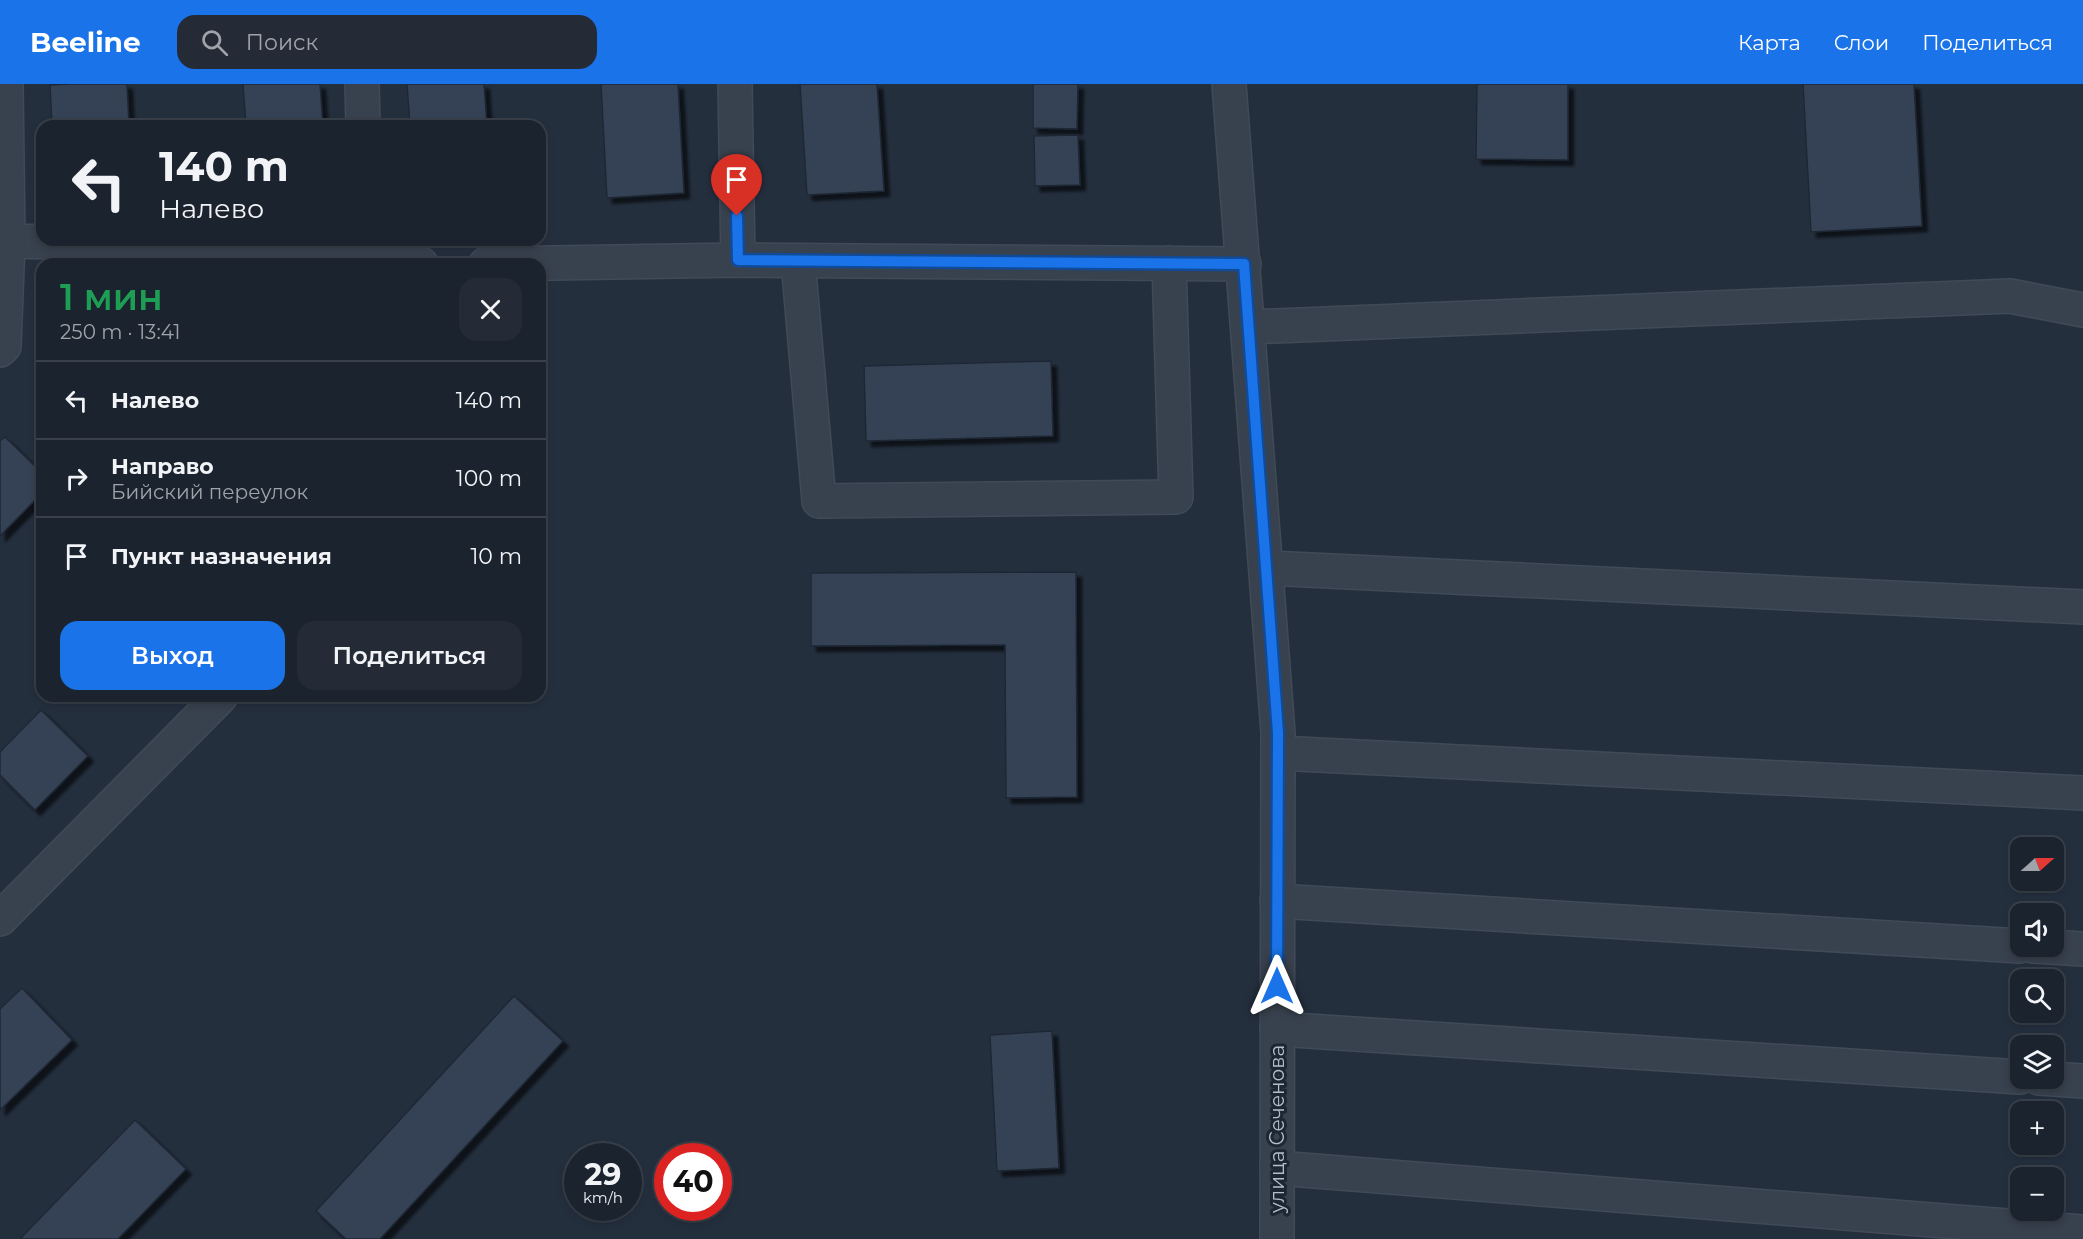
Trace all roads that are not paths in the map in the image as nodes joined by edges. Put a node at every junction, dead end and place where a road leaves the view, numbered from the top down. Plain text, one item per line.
1 (6, 84) edge
2 (362, 84) edge
3 (735, 84) edge
4 (1230, 84) edge
5 (363, 120) edge
6 (4, 241) edge
7 (36, 242) edge
8 (305, 246) edge
9 (367, 254) edge
10 (389, 258) edge
11 (738, 260) junction
12 (798, 261) junction
13 (546, 263) edge
14 (1169, 263) junction
15 (1244, 264) junction
16 (2083, 310) edge
17 (1249, 327) junction
18 (0, 350) edge
19 (1267, 568) junction
20 (2083, 607) edge
21 (214, 702) edge
22 (1278, 753) junction
23 (2083, 793) edge
24 (1277, 901) junction
25 (0, 919) edge
26 (2010, 945) edge
27 (2064, 948) edge
28 (2083, 950) edge
29 (1277, 1029) junction
30 (2010, 1076) edge
31 (2064, 1080) edge
32 (2083, 1081) edge
33 (1277, 1168) junction
34 (2083, 1232) edge
35 (1277, 1239) edge

1 - 6 street
2 - 5 street
3 - 11 street
4 - 15 street, улица Сеченова
6 - 7 street
6 - 18 street
8 - 9 street
9 - 10 street
11 - 12 street
11 - 13 street
12 - 14 street
12 - 14 street
14 - 15 street
15 - 17 street, улица Сеченова
16 - 17 street
17 - 19 street, улица Сеченова
19 - 20 street
19 - 22 street, улица Сеченова
21 - 25 street
22 - 23 street
22 - 24 street, улица Сеченова
24 - 26 street
24 - 29 street, улица Сеченова
27 - 28 street
29 - 30 street
29 - 33 street, улица Сеченова
31 - 32 street
33 - 34 street
33 - 35 street, улица Сеченова

